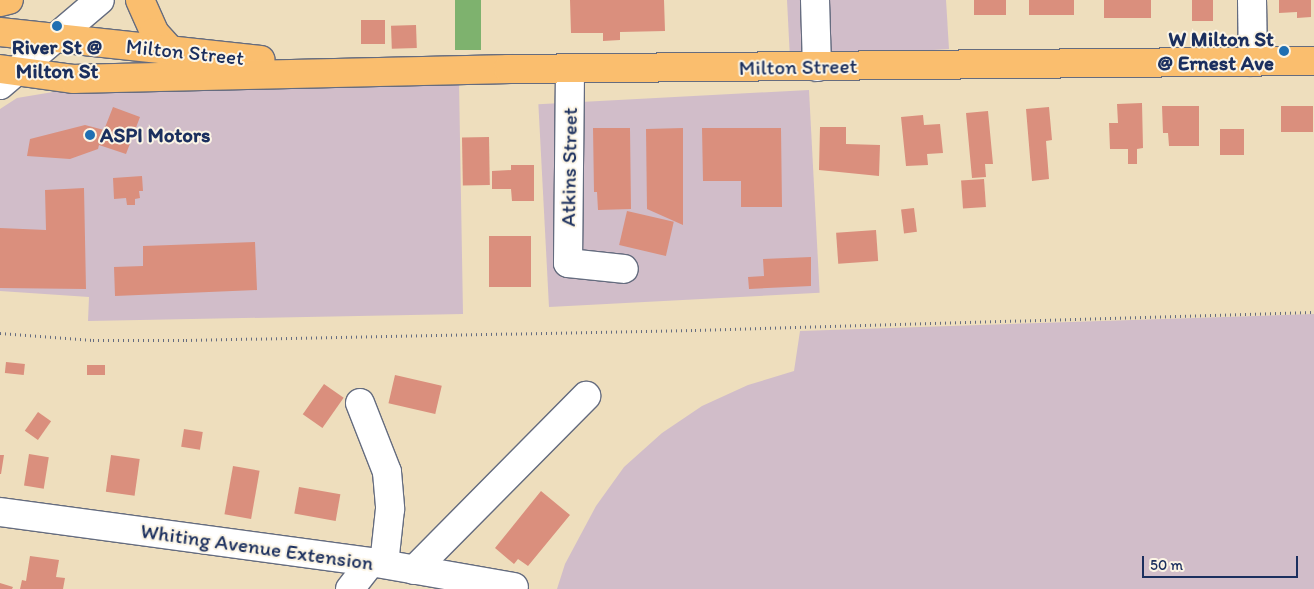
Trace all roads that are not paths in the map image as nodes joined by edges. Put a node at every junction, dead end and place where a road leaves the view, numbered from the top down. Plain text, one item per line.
1 (9, 0) edge
2 (100, 0) edge
3 (140, 0) edge
4 (815, 0) edge
5 (1252, 0) edge
6 (0, 2) edge
7 (0, 32) edge
8 (54, 39) junction
9 (170, 50) junction
10 (1314, 61) edge
11 (1254, 62) junction
12 (817, 67) junction
13 (570, 71) junction
14 (369, 72) junction
15 (5, 75) edge
16 (624, 269) dead end
17 (586, 396) dead end
18 (360, 403) dead end
19 (0, 512) edge
20 (378, 563) junction
21 (414, 570) junction
22 (514, 587) dead end
23 (350, 589) edge

1 - 6 main road
2 - 8 street
3 - 9 main road
4 - 12 street
5 - 11 street
7 - 8 main road, Milton Street
8 - 9 main road, Milton Street
8 - 15 street
9 - 14 main road, Milton Street
10 - 11 main road, Milton Street
11 - 12 main road, Milton Street
12 - 13 main road, Milton Street
13 - 14 main road, Milton Street
13 - 16 street, Atkins Street
14 - 15 main road, Milton Street
17 - 21 street
18 - 20 street
19 - 20 street, Whiting Avenue Extension
20 - 21 street, Whiting Avenue Extension
20 - 23 street
21 - 22 street, Whiting Avenue Extension

